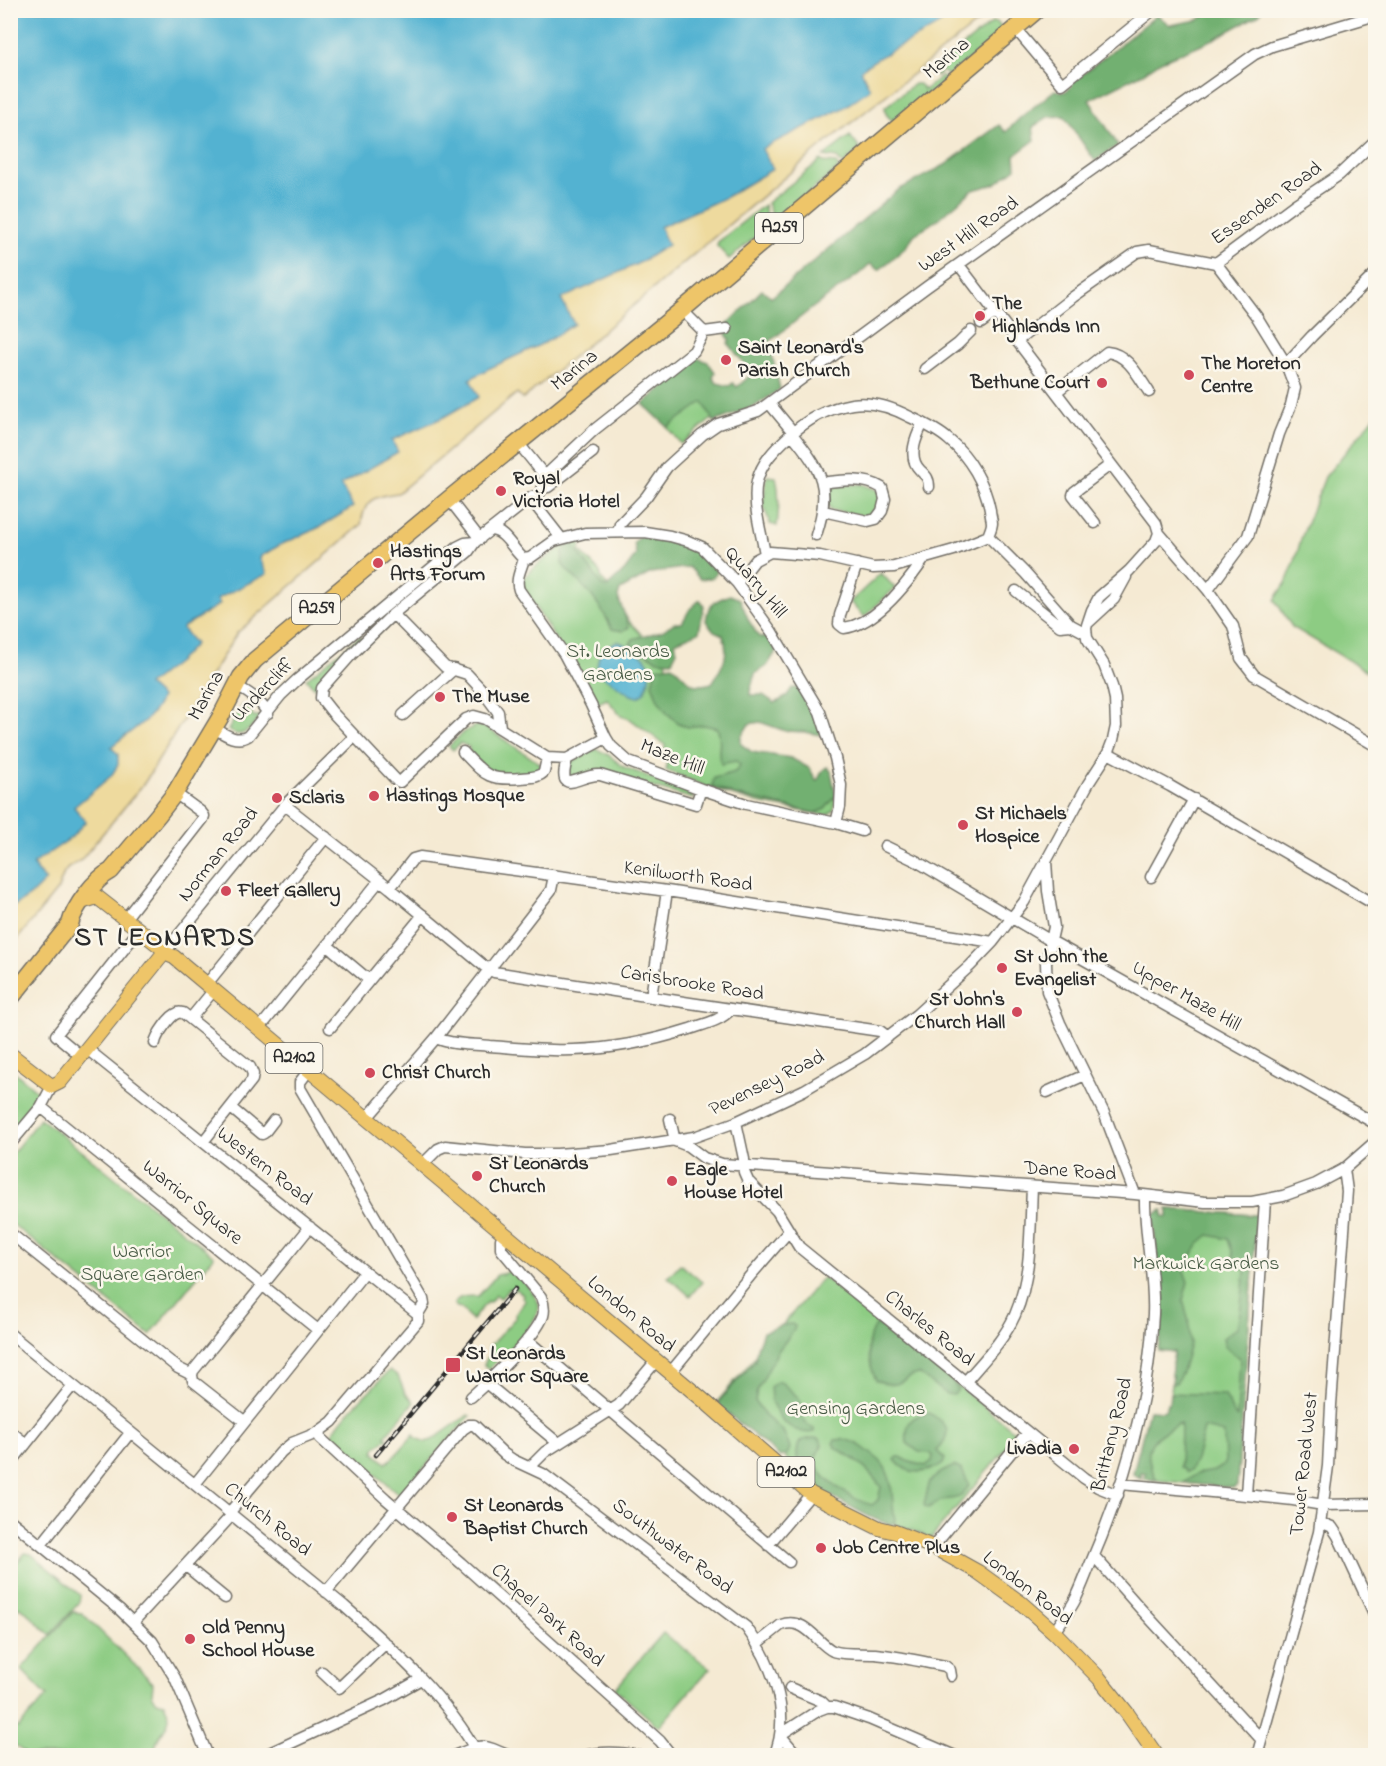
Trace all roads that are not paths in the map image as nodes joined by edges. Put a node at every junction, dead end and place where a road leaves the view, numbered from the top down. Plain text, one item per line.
1 (1037, 10) edge
2 (1153, 10) edge
3 (1376, 15) edge
4 (1015, 28) junction
5 (1376, 140) edge
6 (1216, 262) junction
7 (959, 265) junction
8 (1376, 273) edge
9 (682, 310) junction
10 (995, 313) junction
11 (981, 323) dead end
12 (727, 329) dead end
13 (971, 331) dead end
14 (704, 332) junction
15 (1017, 341) junction
16 (1286, 364) junction
17 (925, 369) dead end
18 (1056, 392) junction
19 (1149, 392) dead end
20 (769, 403) junction
21 (923, 423) junction
22 (792, 433) junction
23 (519, 444) junction
24 (593, 452) dead end
25 (1110, 465) junction
26 (822, 483) junction
27 (542, 486) junction
28 (929, 487) dead end
29 (449, 499) junction
30 (824, 511) junction
31 (1095, 523) dead end
32 (491, 530) junction
33 (618, 532) junction
34 (1159, 533) junction
35 (816, 535) dead end
36 (988, 536) junction
37 (561, 538) junction
38 (478, 540) junction
39 (765, 554) junction
40 (524, 559) junction
41 (924, 559) junction
42 (856, 564) junction
43 (737, 583) junction
44 (1208, 590) junction
45 (1016, 591) dead end
46 (393, 614) junction
47 (1071, 625) junction
48 (1086, 628) junction
49 (454, 669) junction
50 (236, 686) junction
51 (268, 712) junction
52 (403, 715) dead end
53 (500, 727) junction
54 (214, 728) junction
55 (354, 736) junction
56 (606, 738) junction
57 (1376, 746) edge
58 (463, 752) dead end
59 (1108, 753) junction
60 (547, 758) junction
61 (567, 759) junction
62 (701, 789) junction
63 (175, 793) junction
64 (1194, 799) junction
65 (285, 805) junction
66 (836, 823) junction
67 (862, 831) dead end
68 (326, 837) junction
69 (885, 846) dead end
70 (1046, 861) junction
71 (554, 876) junction
72 (1150, 877) dead end
73 (380, 880) junction
74 (390, 888) junction
75 (667, 891) junction
76 (89, 899) junction
77 (1376, 905) edge
78 (423, 915) junction
79 (1011, 918) junction
80 (125, 919) junction
81 (139, 930) junction
82 (1051, 941) junction
83 (993, 942) junction
84 (327, 945) junction
85 (165, 953) junction
86 (489, 969) junction
87 (369, 980) junction
88 (209, 988) junction
89 (651, 997) junction
90 (10, 999) edge
91 (731, 1009) junction
92 (191, 1018) junction
93 (330, 1028) dead end
94 (259, 1029) junction
95 (888, 1037) junction
96 (436, 1038) junction
97 (155, 1043) dead end
98 (84, 1053) junction
99 (10, 1054) edge
100 (309, 1070) junction
101 (1085, 1075) junction
102 (52, 1086) junction
103 (1047, 1092) dead end
104 (41, 1107) junction
105 (231, 1108) junction
106 (367, 1119) junction
107 (670, 1119) dead end
108 (274, 1120) dead end
109 (736, 1122) junction
110 (1376, 1124) edge
111 (675, 1141) junction
112 (1376, 1141) edge
113 (203, 1142) junction
114 (10, 1144) edge
115 (422, 1165) junction
116 (745, 1166) junction
117 (1344, 1169) junction
118 (1032, 1187) junction
119 (1140, 1195) junction
120 (1265, 1200) junction
121 (310, 1227) junction
122 (789, 1231) junction
123 (10, 1233) edge
124 (505, 1233) junction
125 (365, 1272) junction
126 (263, 1286) junction
127 (418, 1314) junction
128 (318, 1330) junction
129 (10, 1334) edge
130 (527, 1340) junction
131 (656, 1362) junction
132 (670, 1373) junction
133 (192, 1375) junction
134 (966, 1381) junction
135 (486, 1383) junction
136 (73, 1385) junction
137 (471, 1397) dead end
138 (612, 1411) junction
139 (244, 1421) junction
140 (10, 1431) edge
141 (1027, 1432) junction
142 (130, 1433) junction
143 (317, 1433) junction
144 (558, 1443) junction
145 (26, 1444) junction
146 (10, 1464) edge
147 (530, 1467) junction
148 (195, 1484) junction
149 (1119, 1490) junction
150 (811, 1494) junction
151 (1246, 1494) junction
152 (1376, 1504) edge
153 (1323, 1505) junction
154 (397, 1509) junction
155 (230, 1514) junction
156 (10, 1520) edge
157 (1320, 1522) junction
158 (41, 1545) junction
159 (768, 1545) junction
160 (933, 1546) junction
161 (1094, 1556) junction
162 (789, 1562) dead end
163 (186, 1566) junction
164 (326, 1592) junction
165 (225, 1598) dead end
166 (1376, 1618) edge
167 (134, 1622) junction
168 (1054, 1632) junction
169 (386, 1643) junction
170 (757, 1644) junction
171 (322, 1672) dead end
172 (951, 1676) dead end
173 (421, 1679) junction
174 (790, 1688) dead end
175 (827, 1707) junction
176 (780, 1735) junction
177 (1261, 1739) junction
178 (477, 1751) edge
179 (208, 1755) edge
180 (263, 1755) edge
181 (454, 1755) edge
182 (509, 1755) edge
183 (584, 1755) edge
184 (639, 1755) edge
185 (670, 1755) edge
186 (774, 1755) edge
187 (798, 1755) edge
188 (955, 1755) edge
189 (1157, 1755) edge
190 (1257, 1755) edge

1 - 4 highway, Marina / A259
2 - 4 street
3 - 7 street, West Hill Road
4 - 9 highway, Marina / A259
5 - 6 street, Essenden Road
6 - 15 street, Essenden Road
6 - 16 street
7 - 10 street
7 - 20 street, West Hill Road
8 - 16 street
9 - 14 street
9 - 23 highway, Marina / A259
10 - 11 street
10 - 15 street
12 - 14 street
13 - 17 street
14 - 27 street
15 - 18 street
16 - 44 street
18 - 19 street
18 - 25 street
20 - 22 street
20 - 33 street, West Hill Road
21 - 22 street
21 - 28 street
21 - 36 street
22 - 26 street
22 - 39 street
23 - 27 street
23 - 29 highway, Marina / A259
24 - 27 street
25 - 31 street
25 - 34 street
26 - 30 street
26 - 30 street
27 - 32 street
27 - 37 street
29 - 38 street
29 - 50 highway, Marina / A259
30 - 35 street
32 - 38 street
32 - 40 street
33 - 37 street, Quarry Hill
33 - 43 street, Quarry Hill
34 - 44 street
34 - 48 street
36 - 41 street
36 - 47 street
37 - 40 street
38 - 46 street
38 - 51 street, Undercliff
39 - 42 street
39 - 43 street
40 - 56 street, Maze Hill
41 - 42 street
41 - 42 street
43 - 66 street, Quarry Hill
44 - 57 street
45 - 47 street
46 - 49 street
46 - 55 street
47 - 48 street
48 - 59 street, Pevensey Road
49 - 52 street
49 - 53 street
50 - 51 street
50 - 54 highway, Marina / A259
51 - 54 street, Undercliff
53 - 55 street
53 - 60 street
54 - 63 highway, Marina / A259
55 - 65 street, Norman Road
56 - 61 street
56 - 62 street, Maze Hill
58 - 60 street
59 - 64 street
59 - 70 street, Pevensey Road
60 - 61 street
61 - 62 street
62 - 66 street, Maze Hill
63 - 76 highway, A259
63 - 80 street
64 - 72 street
64 - 77 street
65 - 68 street
65 - 85 street, Norman Road
66 - 67 street, Maze Hill
68 - 73 street
68 - 88 street
69 - 79 street, Upper Maze Hill
70 - 79 street, Pevensey Road
70 - 82 street
71 - 74 street, Kenilworth Road
71 - 75 street, Kenilworth Road
71 - 86 street
73 - 74 street
73 - 84 street
74 - 78 street
75 - 83 street, Kenilworth Road
75 - 89 street
76 - 80 main road, London Road / A2102
76 - 90 highway, A259
78 - 86 street
78 - 87 street
79 - 82 street, Upper Maze Hill
79 - 83 street, Pevensey Road
80 - 81 main road, London Road / A2102
81 - 85 main road, London Road / A2102
81 - 98 street, Western Road
82 - 101 street, Brittany Road
82 - 110 street, Upper Maze Hill
83 - 95 street, Pevensey Road
84 - 87 street
84 - 94 street
85 - 88 main road, London Road / A2102
85 - 98 main road, Norman Road
86 - 89 street, Carisbrooke Road
86 - 96 street
87 - 93 street
88 - 92 street
88 - 94 main road, London Road / A2102
89 - 91 street, Carisbrooke Road
91 - 95 street, Carisbrooke Road
91 - 96 street
92 - 97 street
92 - 105 street
94 - 100 main road, London Road / A2102
95 - 109 street, Pevensey Road
96 - 106 street
98 - 102 main road, Norman Road
98 - 113 street, Western Road
99 - 102 main road
100 - 106 main road, London Road / A2102
100 - 127 street
101 - 103 street
101 - 119 street, Brittany Road
102 - 104 street
104 - 114 street
104 - 126 street, Warrior Square
105 - 108 street
105 - 113 street
106 - 115 main road, London Road / A2102
107 - 111 street
109 - 111 street, Pevensey Road
109 - 116 street, Charles Road
111 - 115 street, Pevensey Road
111 - 116 street
112 - 117 street, Dane Road
113 - 121 street, Western Road
115 - 124 main road, London Road / A2102
116 - 118 street, Dane Road
116 - 122 street, Charles Road
117 - 120 street, Dane Road
117 - 153 street, Tower Road West
118 - 119 street, Dane Road
118 - 134 street
119 - 120 street, Dane Road
119 - 149 street, Brittany Road
120 - 151 street
121 - 125 street, Western Road
121 - 126 street
122 - 132 street
122 - 134 street, Charles Road
123 - 133 street
124 - 130 street
124 - 131 main road, London Road / A2102
125 - 127 street, Western Road
125 - 128 street
126 - 128 street, Warrior Square
126 - 133 street
127 - 143 street
128 - 139 street
129 - 136 street, Church Road
130 - 135 street
130 - 138 street
131 - 132 main road, London Road / A2102
131 - 138 street
132 - 150 main road, London Road / A2102
133 - 139 street
134 - 141 street, Charles Road
135 - 137 street
135 - 144 street
136 - 142 street, Church Road
136 - 145 street
138 - 144 street
138 - 159 street
139 - 148 street
140 - 145 street
141 - 149 street, Charles Road
141 - 160 street
142 - 148 street, Church Road
142 - 158 street
143 - 154 street, Chapel Park Road
143 - 155 street
144 - 147 street
145 - 146 street
147 - 154 street, Southwater Road
147 - 170 street, Southwater Road
148 - 155 street, Church Road
149 - 151 street, Charles Road
149 - 161 street, Brittany Road
150 - 159 street
150 - 160 main road, London Road / A2102
151 - 153 street, Charles Road
152 - 153 street, Charles Road
153 - 157 street, Tower Road West
154 - 164 street
154 - 185 street, Chapel Park Road
155 - 163 street
155 - 164 street, Church Road
156 - 158 street
157 - 166 street
157 - 177 street, Tower Road West
158 - 167 street
159 - 162 street
160 - 168 main road, London Road / A2102
161 - 168 street, Brittany Road
161 - 177 street
163 - 165 street
163 - 167 street
164 - 169 street, Church Road
167 - 179 street
168 - 189 main road, London Road / A2102
169 - 171 street
169 - 173 street, Church Road
170 - 172 street
170 - 176 street, Southwater Road
173 - 178 street, Church Road
173 - 180 street
174 - 175 street
175 - 176 street
175 - 188 street
176 - 186 street, Southwater Road
176 - 187 street
177 - 190 street, Tower Road West
178 - 181 street
178 - 182 street
183 - 184 street

